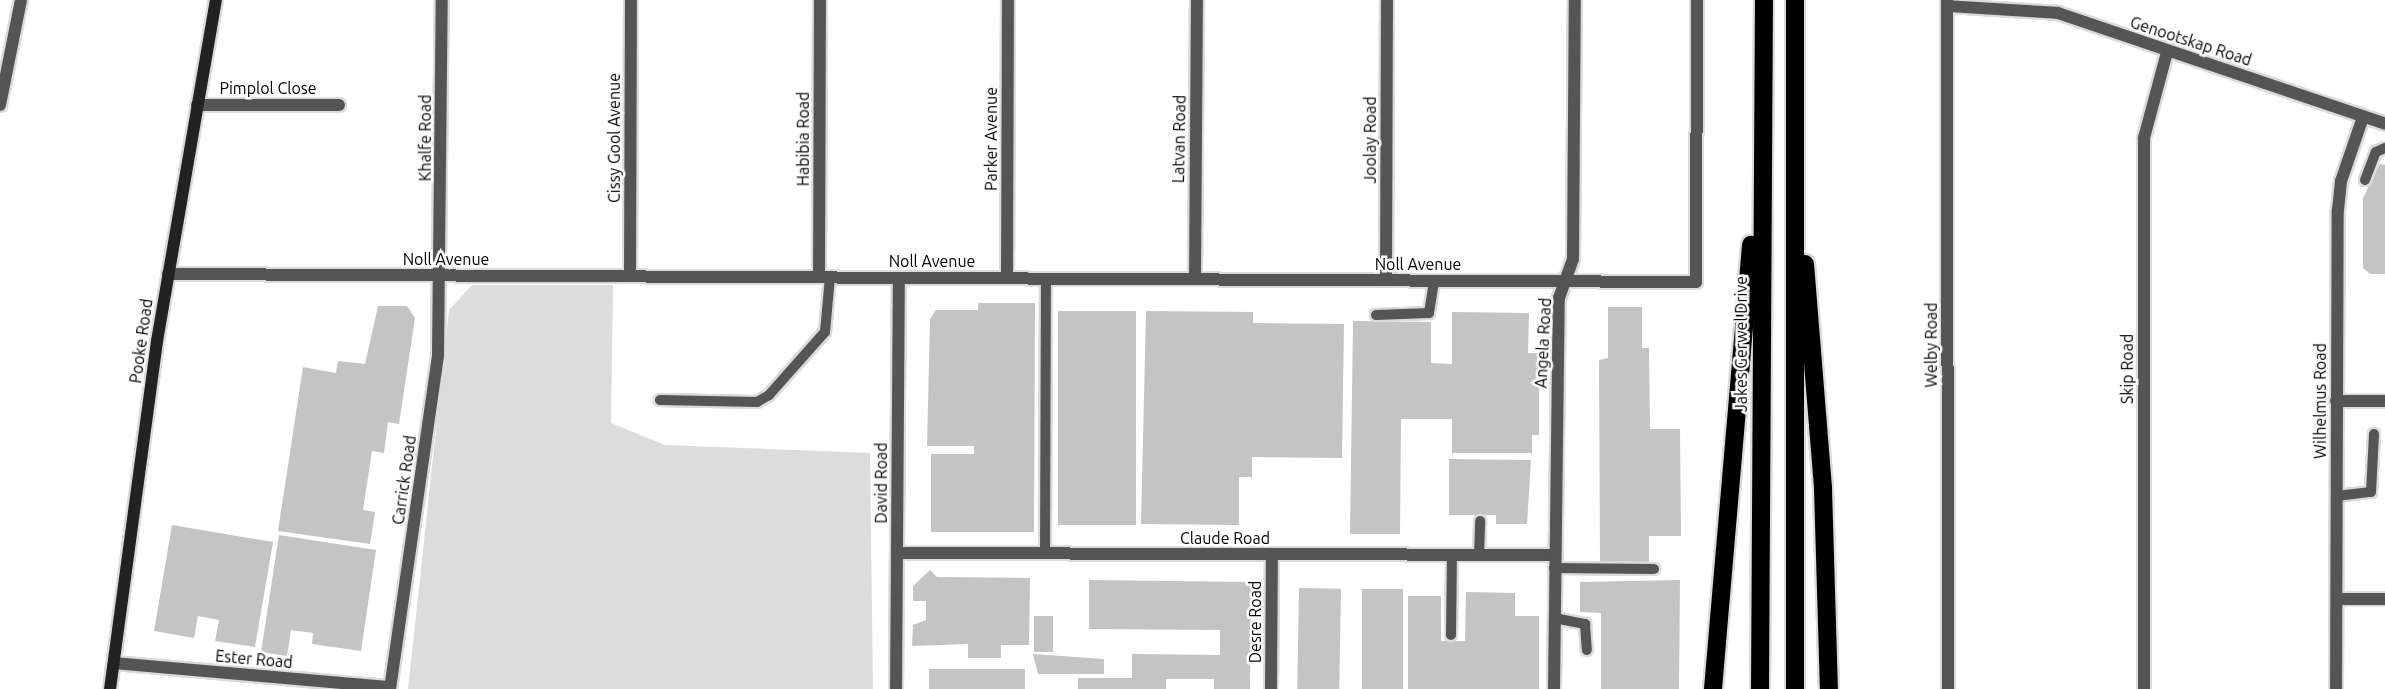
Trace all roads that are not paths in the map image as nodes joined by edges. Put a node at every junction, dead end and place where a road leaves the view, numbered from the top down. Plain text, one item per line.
1 (21, 0) edge
2 (216, 0) edge
3 (442, 0) edge
4 (631, 0) edge
5 (820, 0) edge
6 (1008, 0) edge
7 (1197, 0) edge
8 (1387, 0) edge
9 (1575, 0) edge
10 (1697, 0) edge
11 (1764, 0) edge
12 (1795, 0) edge
13 (1947, 3) edge
14 (2167, 52) junction
15 (0, 105) edge
16 (197, 105) junction
17 (339, 105) dead end
18 (2364, 117) junction
19 (2385, 124) edge
20 (2385, 148) edge
21 (1795, 149) junction
22 (1760, 153) junction
23 (2365, 180) dead end
24 (168, 274) junction
25 (441, 276) junction
26 (630, 276) junction
27 (825, 277) junction
28 (899, 278) junction
29 (1007, 278) junction
30 (1046, 278) junction
31 (1195, 279) junction
32 (1386, 280) junction
33 (1434, 280) junction
34 (1565, 281) junction
35 (1376, 315) dead end
36 (660, 400) dead end
37 (2337, 401) junction
38 (2385, 401) edge
39 (2374, 434) dead end
40 (2337, 496) junction
41 (1480, 521) dead end
42 (897, 553) junction
43 (1045, 554) junction
44 (1272, 554) junction
45 (1452, 555) junction
46 (1479, 555) junction
47 (1554, 555) junction
48 (1554, 568) junction
49 (1654, 569) dead end
50 (2337, 599) junction
51 (2385, 599) edge
52 (1554, 618) junction
53 (1451, 635) dead end
54 (1587, 650) dead end
55 (114, 663) junction
56 (390, 688) edge
57 (110, 689) edge
58 (896, 689) edge
59 (1271, 689) edge
60 (1554, 689) edge
61 (1713, 689) edge
62 (1760, 689) edge
63 (1795, 689) edge
64 (1829, 689) edge
65 (1948, 689) edge
66 (2144, 689) edge
67 (2336, 689) edge

1 - 15 street
2 - 16 street, Pooke Road
3 - 25 street, Khalfe Road
4 - 26 street, Cissy Gool Avenue
5 - 27 street, Habibia Road
6 - 29 street, Parker Avenue
7 - 31 street, Latvan Road
8 - 32 street, Joolay Road
9 - 34 street, Angela Road
10 - 34 street, Noll Avenue
11 - 22 highway, Jakes Gerwel Drive
12 - 21 highway
13 - 14 street, Genootskap Road
13 - 65 street, Welby Road
14 - 18 street, Genootskap Road
14 - 66 street, Skip Road
16 - 17 street, Pimplol Close
16 - 24 street, Pooke Road
18 - 19 street, Genootskap Road
18 - 37 street, Wilhelmus Road
20 - 23 lane
21 - 63 highway
21 - 64 highway
22 - 61 highway
22 - 62 highway, Jakes Gerwel Drive
24 - 25 street, Noll Avenue
24 - 55 street, Pooke Road
25 - 26 street, Noll Avenue
25 - 56 street, Carrick Road
26 - 27 street, Noll Avenue
27 - 28 street, Noll Avenue
27 - 36 lane
28 - 29 street, Noll Avenue
28 - 42 street, David Road
29 - 30 street, Noll Avenue
30 - 31 street, Noll Avenue
30 - 43 lane
31 - 32 street, Noll Avenue
32 - 33 street, Noll Avenue
33 - 34 street, Noll Avenue
33 - 35 lane
34 - 47 street, Angela Road
37 - 38 street
37 - 40 street, Wilhelmus Road
39 - 40 lane
40 - 50 street, Wilhelmus Road
41 - 46 lane
42 - 43 street, Claude Road
42 - 58 street, David Road
43 - 44 street, Claude Road
44 - 45 street, Claude Road
44 - 59 street, Desre Road
45 - 46 street, Claude Road
45 - 53 lane
46 - 47 street, Claude Road
47 - 48 street, Angela Road
48 - 49 lane
48 - 52 street, Angela Road
50 - 51 street
50 - 67 street, Wilhelmus Road
52 - 54 lane
52 - 60 street, Angela Road
55 - 56 street, Ester Road
55 - 57 street, Pooke Road

